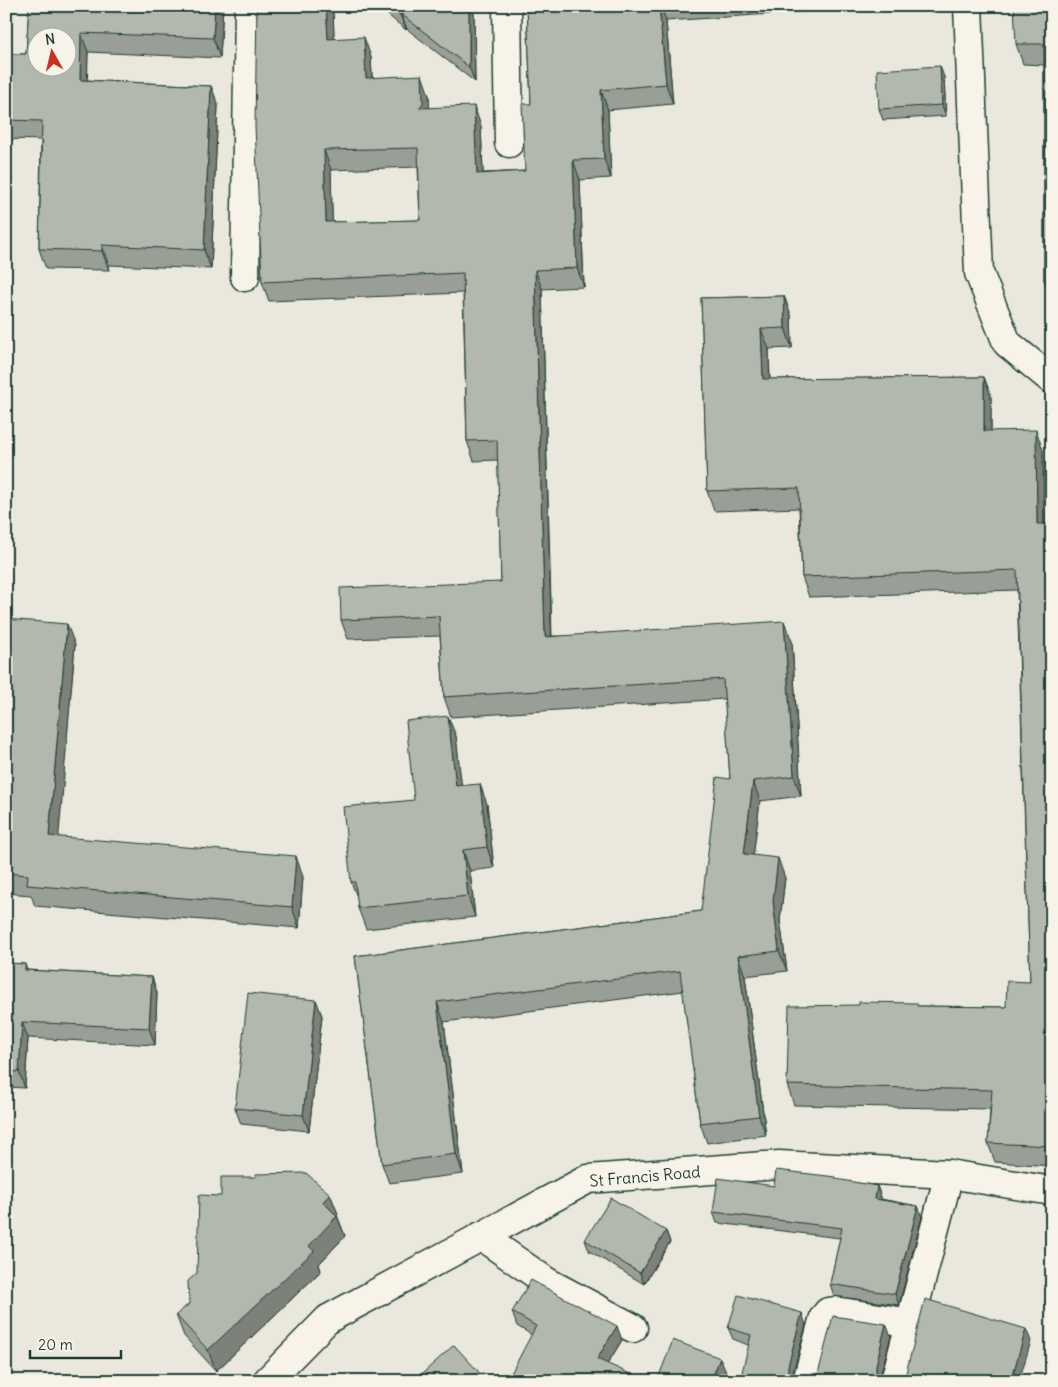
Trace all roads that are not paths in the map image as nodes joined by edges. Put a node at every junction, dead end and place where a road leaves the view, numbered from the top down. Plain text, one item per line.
1 (248, 6) edge
2 (507, 6) edge
3 (968, 6) edge
4 (509, 143) dead end
5 (245, 277) dead end
6 (1052, 380) edge
7 (949, 1174) junction
8 (1052, 1191) edge
9 (481, 1236) junction
10 (911, 1323) junction
11 (633, 1328) dead end
12 (268, 1381) edge
13 (807, 1381) edge
14 (895, 1381) edge

1 - 5 street
2 - 4 street
3 - 6 street
7 - 8 street, St Francis Road
7 - 9 street, St Francis Road
7 - 10 street
9 - 11 street
9 - 12 street, St Francis Road
10 - 13 street
10 - 14 street

